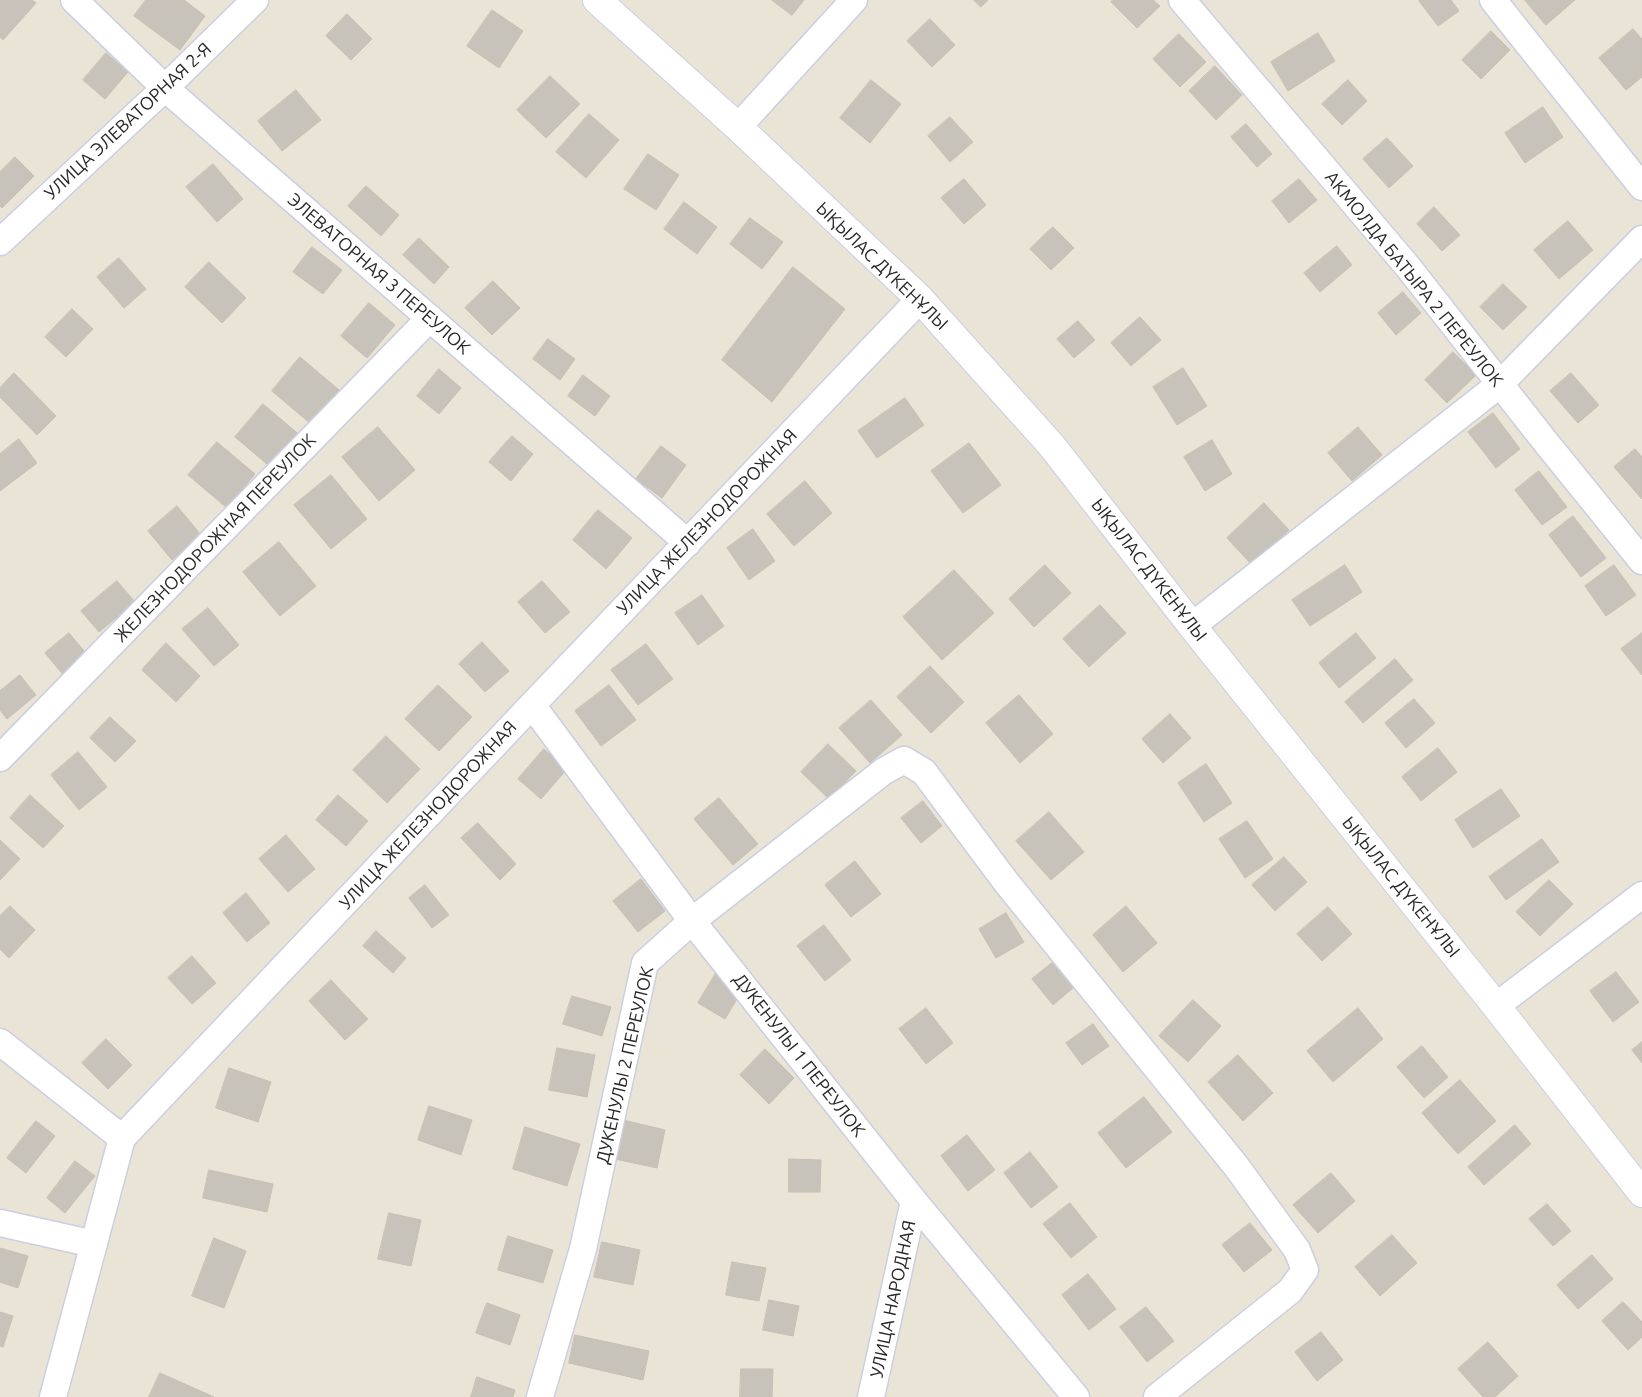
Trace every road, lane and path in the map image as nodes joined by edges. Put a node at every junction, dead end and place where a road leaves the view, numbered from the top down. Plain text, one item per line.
1 (74, 0) edge
2 (255, 0) edge
3 (597, 0) edge
4 (854, 0) edge
5 (1182, 0) edge
6 (1493, 0) edge
7 (165, 88) junction
8 (738, 127) junction
9 (1642, 188) edge
10 (1642, 239) edge
11 (0, 242) edge
12 (920, 299) junction
13 (430, 318) junction
14 (1500, 384) junction
15 (688, 543) junction
16 (1642, 561) edge
17 (1192, 626) junction
18 (532, 705) junction
19 (0, 758) edge
20 (1642, 894) edge
21 (692, 921) junction
22 (1496, 1006) junction
23 (0, 1042) edge
24 (122, 1138) junction
25 (1642, 1193) edge
26 (914, 1201) junction
27 (0, 1223) edge
28 (94, 1244) junction
29 (54, 1397) edge
30 (540, 1397) edge
31 (871, 1397) edge
32 (1076, 1397) edge
33 (1158, 1397) edge

1 - 7 street, ЭЛЕВАТОРНАЯ 3 ПЕРЕУЛОК
2 - 7 street, УЛИЦА ЭЛЕВАТОРНАЯ 2-Я
3 - 8 street, ЫҚЫЛАС ДҮКЕНҰЛЫ
4 - 8 street
5 - 14 street, АКМОЛДА БАТЫРА 2 ПЕРЕУЛОК
6 - 9 street
7 - 11 street, УЛИЦА ЭЛЕВАТОРНАЯ 2-Я
7 - 13 street, ЭЛЕВАТОРНАЯ 3 ПЕРЕУЛОК
8 - 12 street, ЫҚЫЛАС ДҮКЕНҰЛЫ
10 - 14 street
12 - 15 street, УЛИЦА ЖЕЛЕЗНОДОРОЖНАЯ
12 - 17 street, ЫҚЫЛАС ДҮКЕНҰЛЫ
13 - 15 street, ЭЛЕВАТОРНАЯ 3 ПЕРЕУЛОК
13 - 19 street, ЖЕЛЕЗНОДОРОЖНАЯ ПЕРЕУЛОК
14 - 16 street, АКМОЛДА БАТЫРА 2 ПЕРЕУЛОК
14 - 17 street
15 - 18 street, УЛИЦА ЖЕЛЕЗНОДОРОЖНАЯ
17 - 22 street, ЫҚЫЛАС ДҮКЕНҰЛЫ
18 - 21 street, ДУКЕНУЛЫ 1 ПЕРЕУЛОК
18 - 24 street, УЛИЦА ЖЕЛЕЗНОДОРОЖНАЯ
20 - 22 street
21 - 26 street, ДУКЕНУЛЫ 1 ПЕРЕУЛОК
21 - 30 street, ДУКЕНУЛЫ 2 ПЕРЕУЛОК
21 - 33 street, ДУКЕНУЛЫ 2 ПЕРЕУЛОК
22 - 25 street, ЫҚЫЛАС ДҮКЕНҰЛЫ
23 - 24 street
24 - 28 street, УЛИЦА ЖЕЛЕЗНОДОРОЖНАЯ
26 - 31 street, УЛИЦА НАРОДНАЯ
26 - 32 street, ДУКЕНУЛЫ 1 ПЕРЕУЛОК
27 - 28 street
28 - 29 street, УЛИЦА ЖЕЛЕЗНОДОРОЖНАЯ

